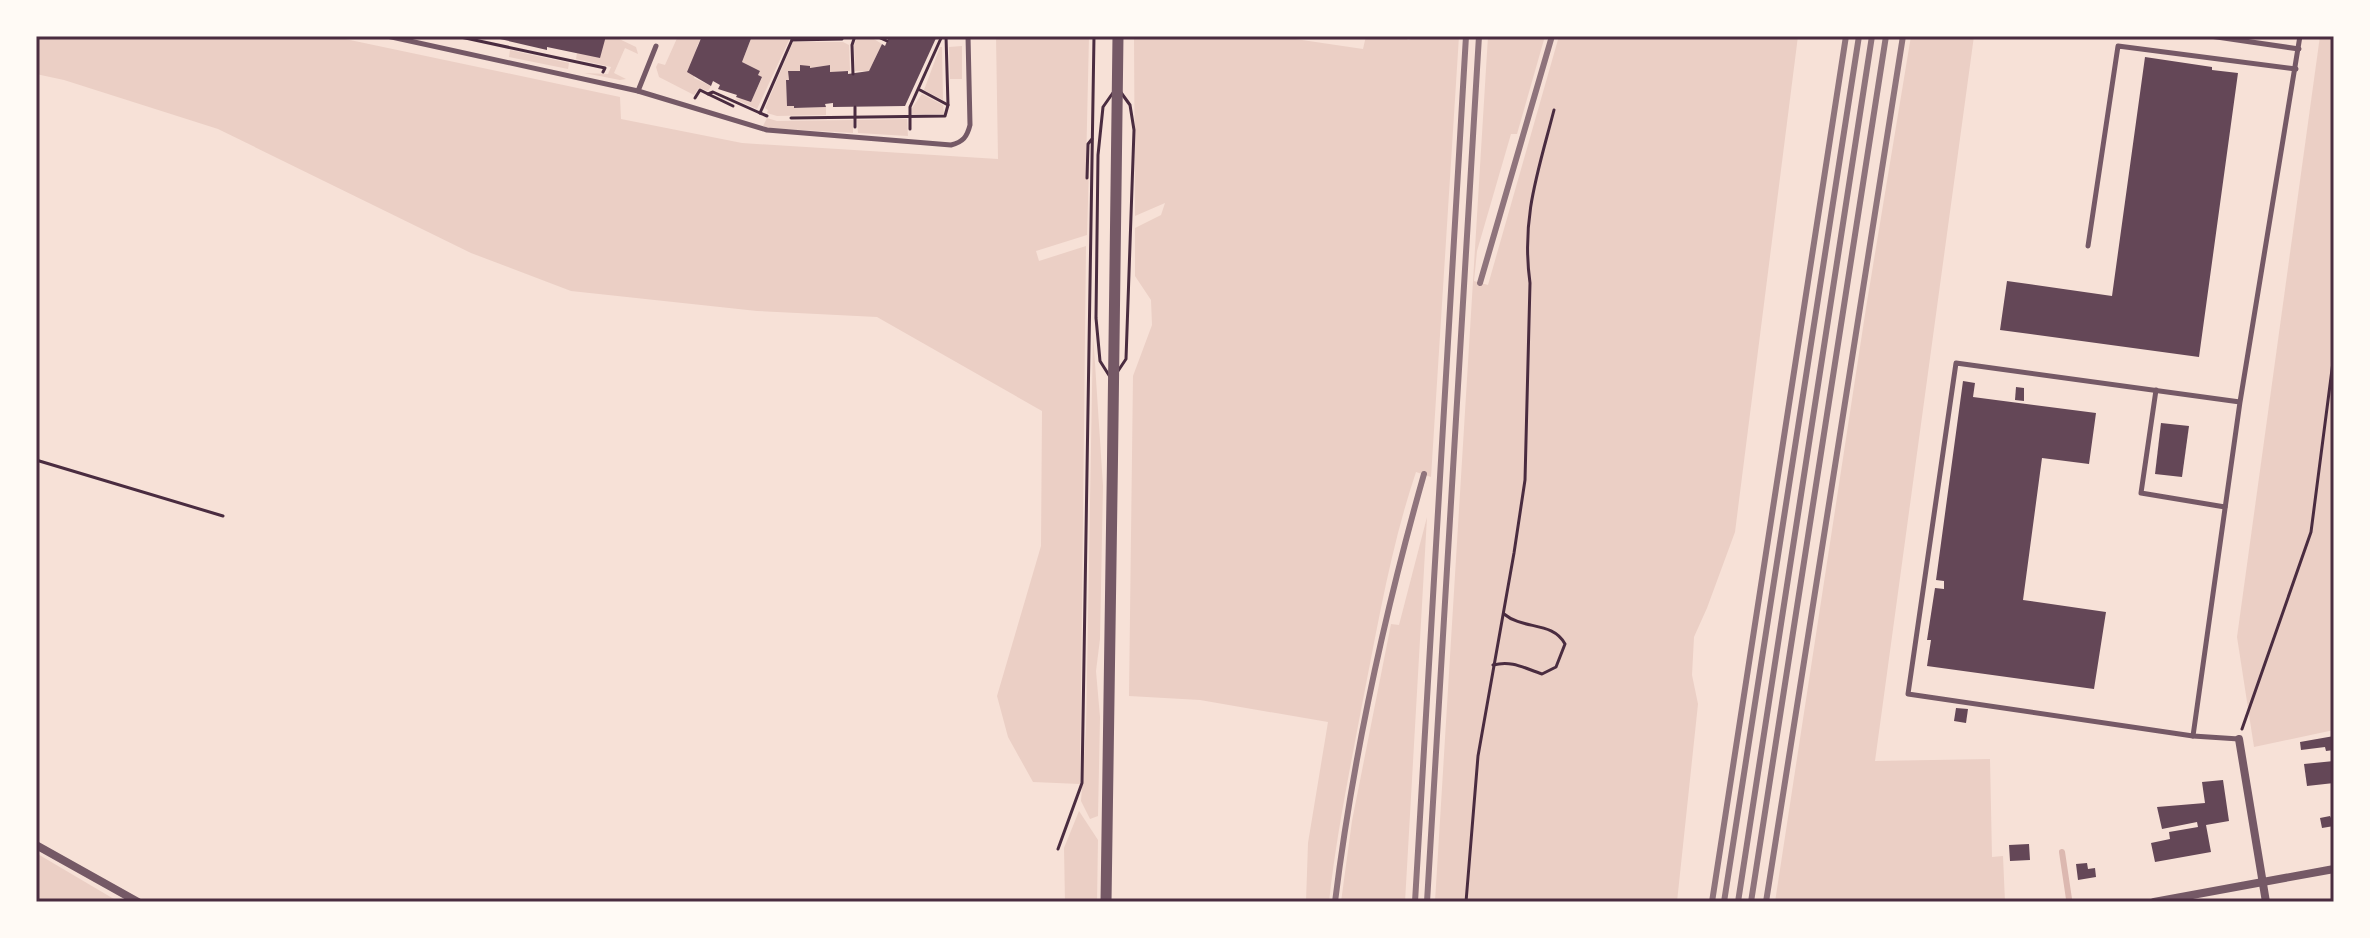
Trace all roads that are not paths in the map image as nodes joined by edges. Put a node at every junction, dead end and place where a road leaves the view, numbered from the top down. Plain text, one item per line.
1 (968, 36) edge
2 (1118, 36) edge
3 (2210, 36) edge
4 (2300, 36) edge
5 (392, 37) edge
6 (656, 46) dead end
7 (2299, 49) junction
8 (2296, 69) junction
9 (638, 91) junction
10 (2088, 246) dead end
11 (2156, 390) junction
12 (2240, 402) junction
13 (2225, 507) junction
14 (2193, 736) junction
15 (2239, 739) joint
16 (36, 845) edge
17 (2334, 869) edge
18 (2262, 883) junction
19 (138, 902) edge
20 (1106, 902) edge
21 (2154, 902) edge
22 (2266, 902) edge

1 - 9 lane
2 - 20 street
3 - 7 lane
4 - 7 lane
5 - 9 lane
6 - 9 lane
7 - 8 lane
8 - 10 lane
8 - 12 lane
11 - 12 lane
11 - 13 lane
11 - 14 lane
12 - 13 lane
13 - 14 lane
14 - 15 lane
15 - 18 street
16 - 19 street
17 - 18 street
18 - 21 street
18 - 22 street

